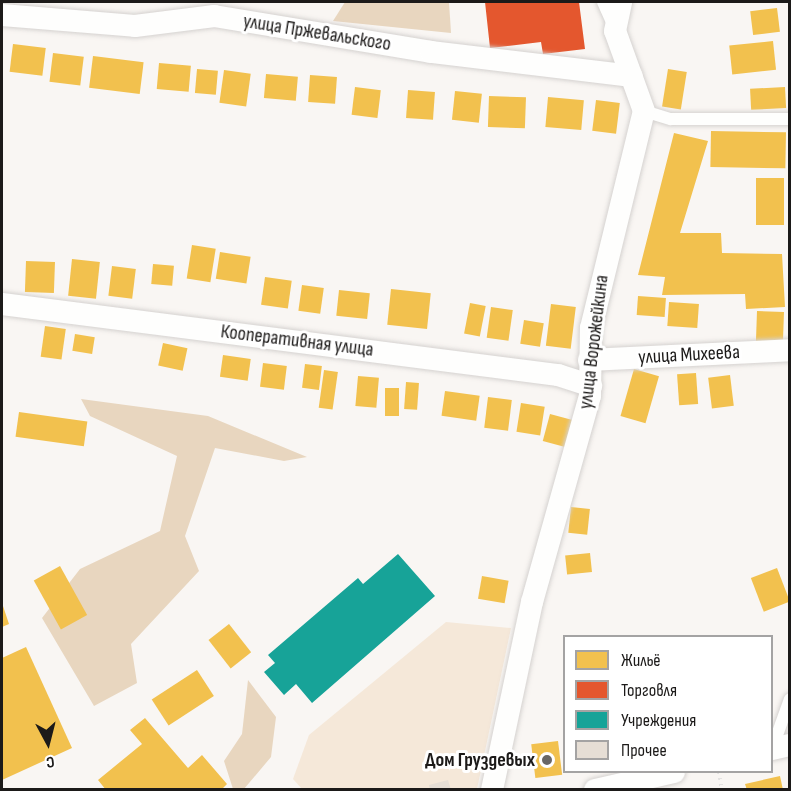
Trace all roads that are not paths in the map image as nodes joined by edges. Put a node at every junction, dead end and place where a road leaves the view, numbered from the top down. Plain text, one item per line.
1 (603, 2) edge
2 (621, 2) edge
3 (2, 15) edge
4 (615, 31) junction
5 (632, 76) junction
6 (644, 111) junction
7 (789, 118) edge
8 (2, 304) edge
9 (789, 350) edge
10 (589, 360) junction
11 (591, 386) junction
12 (789, 699) edge
13 (778, 748) edge
14 (665, 773) edge
15 (492, 789) edge
16 (594, 789) edge

1 - 4 lane
2 - 4 street
3 - 5 street, улица Пржевальского
4 - 5 street
5 - 6 street
6 - 7 lane
6 - 10 street, улица Ворожейкина
8 - 11 street, Кооперативная улица
9 - 10 street, улица Михеева
10 - 11 street, улица Ворожейкина
11 - 15 street, улица Ворожейкина
12 - 13 lane
14 - 16 street

